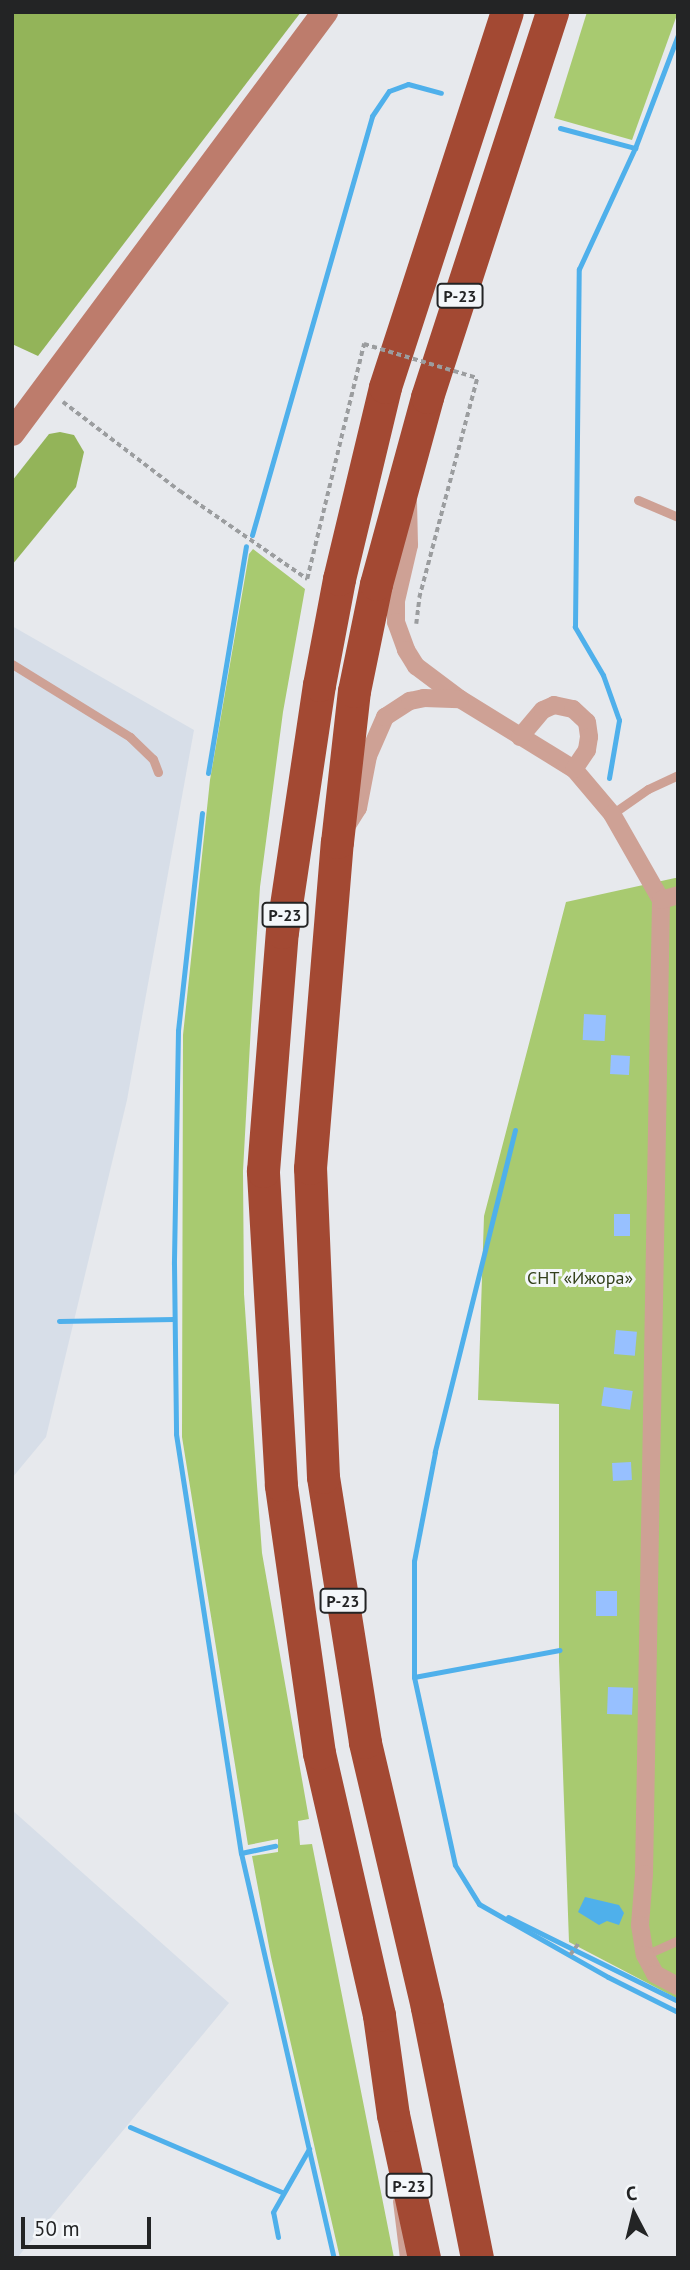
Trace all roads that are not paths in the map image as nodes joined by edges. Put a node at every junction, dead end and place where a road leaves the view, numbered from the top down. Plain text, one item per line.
1 (325, 12) edge
2 (506, 12) edge
3 (552, 12) edge
4 (12, 433) edge
5 (405, 477) junction
6 (638, 500) dead end
7 (678, 517) edge
8 (12, 664) edge
9 (460, 699) junction
10 (520, 737) junction
11 (574, 769) junction
12 (158, 772) dead end
13 (678, 775) edge
14 (612, 814) junction
15 (337, 842) junction
16 (669, 898) edge
17 (678, 1940) edge
18 (645, 1955) junction
19 (678, 1986) edge
20 (393, 2115) junction
21 (396, 2179) dead end
22 (396, 2191) dead end
23 (404, 2258) edge
24 (424, 2258) edge
25 (477, 2258) edge

1 - 4 street
2 - 20 highway, Р-23
3 - 5 highway, Р-23
5 - 9 street
5 - 15 highway, Р-23
6 - 7 lane
8 - 12 lane
9 - 10 street
9 - 15 street
10 - 11 street
10 - 11 street
11 - 14 street
13 - 14 lane
14 - 16 street
15 - 25 highway, Р-23
16 - 18 street
17 - 18 lane
18 - 19 street
20 - 21 lane
20 - 24 highway, Р-23
22 - 23 lane

